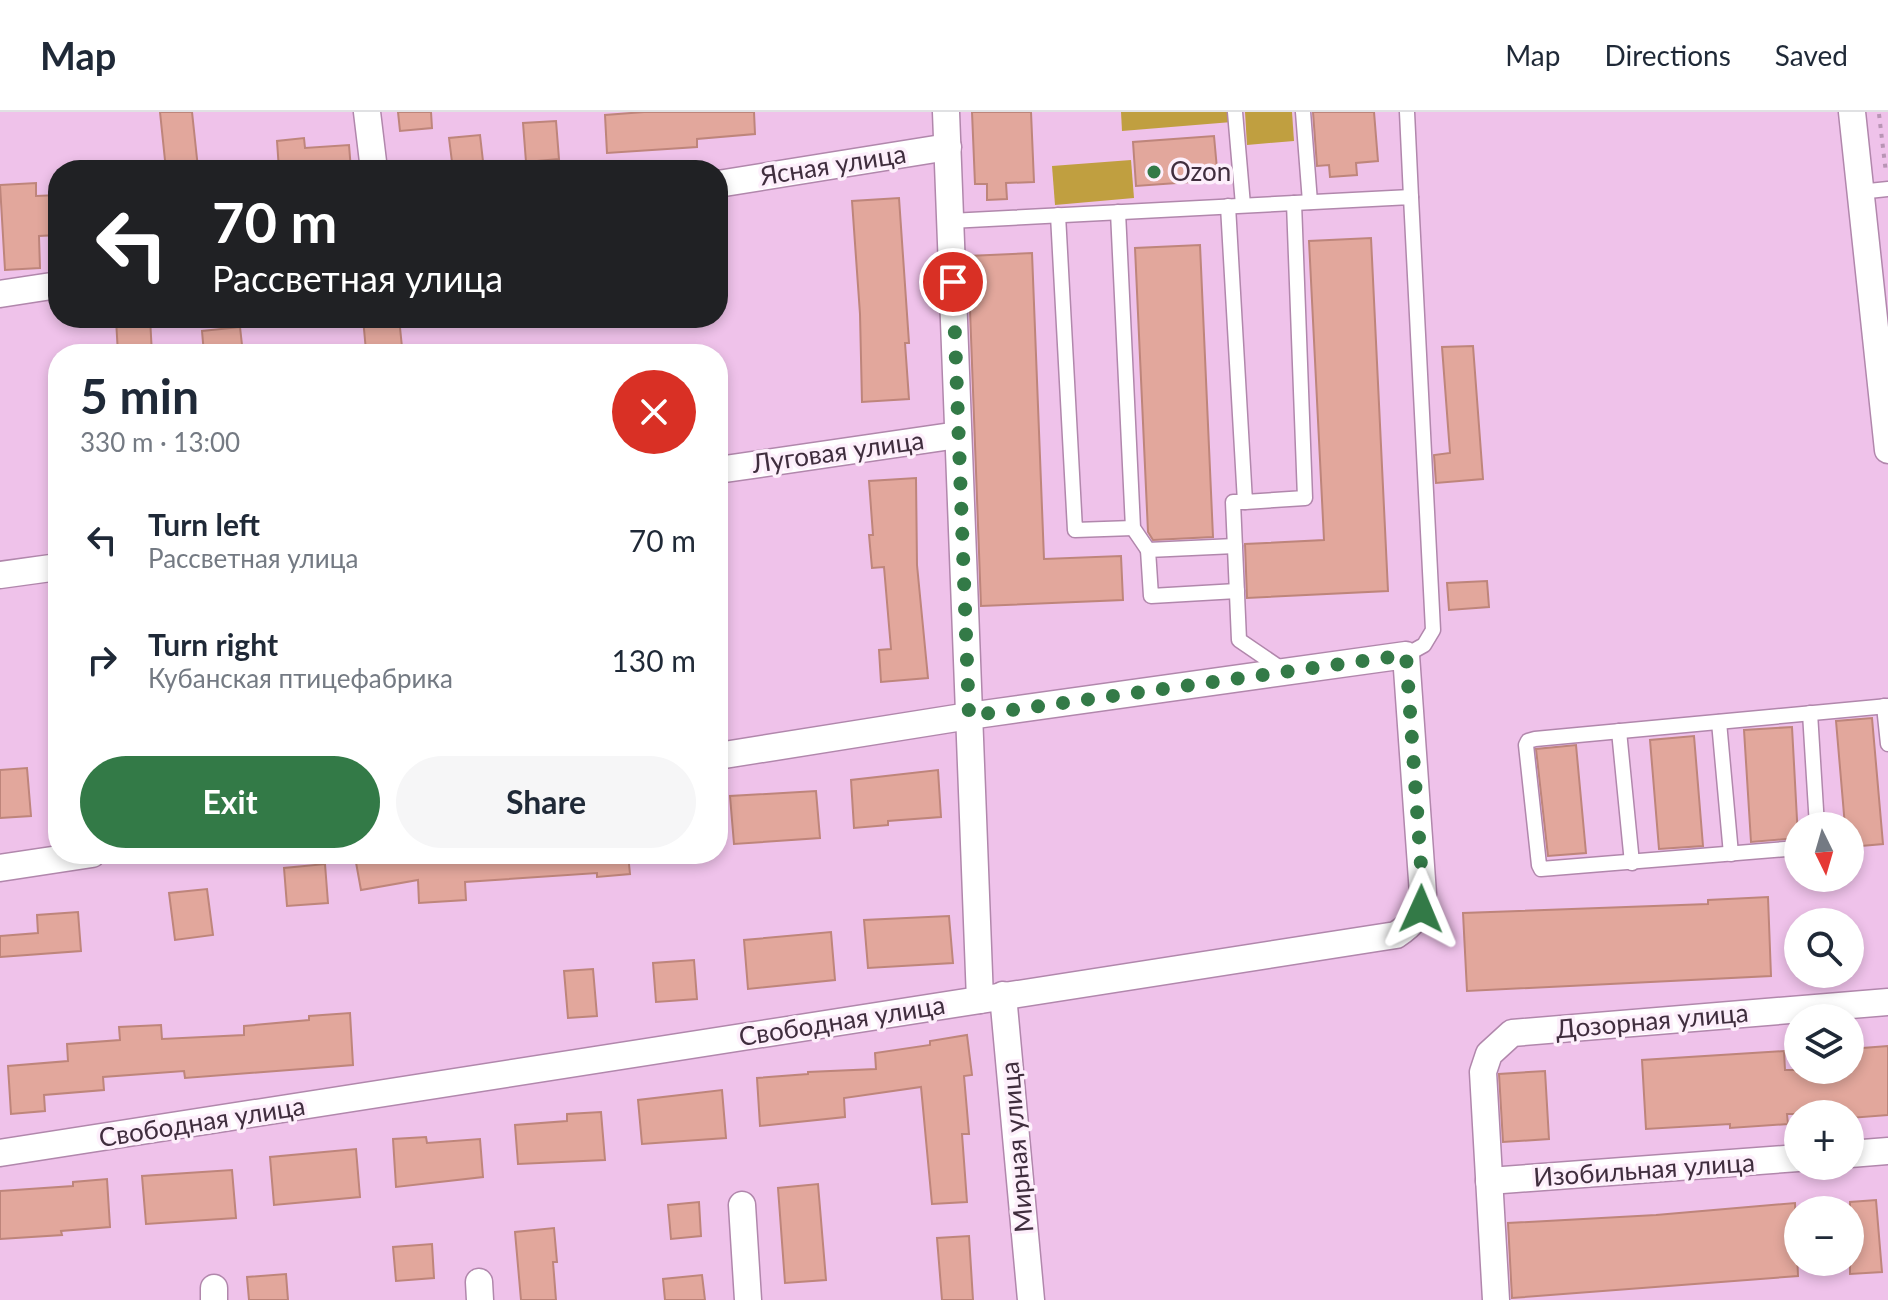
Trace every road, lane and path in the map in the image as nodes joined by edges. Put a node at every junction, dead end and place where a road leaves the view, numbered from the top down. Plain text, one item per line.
1 (367, 112) edge
2 (946, 112) edge
3 (1235, 112) edge
4 (1303, 112) edge
5 (1407, 112) edge
6 (1852, 112) edge
7 (1879, 112) edge
8 (948, 147) junction
9 (373, 160) edge
10 (728, 182) edge
11 (1888, 189) edge
12 (1859, 192) junction
13 (1411, 197) junction
14 (1310, 202) junction
15 (1294, 203) junction
16 (1235, 206) junction
17 (1118, 212) junction
18 (1058, 215) junction
19 (950, 221) junction
20 (48, 287) edge
21 (0, 294) edge
22 (958, 435) junction
23 (1888, 450) edge
24 (728, 469) edge
25 (1245, 502) junction
26 (1133, 528) junction
27 (1235, 546) junction
28 (1148, 550) junction
29 (48, 568) edge
30 (0, 575) edge
31 (1237, 591) junction
32 (1406, 655) junction
33 (1286, 672) junction
34 (1886, 706) edge
35 (1810, 713) junction
36 (969, 716) junction
37 (1719, 722) junction
38 (1619, 731) junction
39 (1888, 744) edge
40 (728, 754) edge
41 (1816, 812) edge
42 (1784, 849) edge
43 (1731, 854) junction
44 (48, 861) edge
45 (1632, 863) junction
46 (0, 868) edge
47 (992, 997) junction
48 (1888, 1002) edge
49 (1888, 1151) edge
50 (0, 1153) edge
51 (1864, 1153) edge
52 (1784, 1159) edge
53 (1489, 1181) junction
54 (742, 1205) dead end
55 (748, 1300) edge
56 (1031, 1300) edge
57 (1496, 1300) edge

1 - 9 street
2 - 8 street, Мирная улица
3 - 16 lane
4 - 14 lane
5 - 13 lane
6 - 12 street
7 - 11 path
8 - 10 street, Ясная улица
8 - 19 street, Мирная улица
11 - 12 lane
12 - 23 street
13 - 14 lane
13 - 32 lane
14 - 15 lane
15 - 16 lane
15 - 25 lane
16 - 17 lane
16 - 25 lane
17 - 18 lane
17 - 26 lane
18 - 19 lane
18 - 26 lane
19 - 22 street, Мирная улица
20 - 21 street
22 - 24 street, Луговая улица
22 - 36 street, Мирная улица
25 - 27 lane
26 - 28 lane
27 - 28 lane
27 - 31 lane
28 - 31 lane
29 - 30 street
31 - 33 lane
32 - 33 street
32 - 47 street, Свободная улица
33 - 36 street
34 - 35 lane
34 - 39 lane
35 - 37 lane
35 - 41 lane
36 - 40 street
36 - 47 street, Мирная улица
37 - 38 lane
37 - 43 lane
38 - 45 lane
38 - 45 lane
42 - 43 lane
43 - 45 lane
44 - 46 street
47 - 50 street, Свободная улица
47 - 56 street, Мирная улица
48 - 53 street, Дозорная улица
49 - 51 street
52 - 53 street, Изобильная улица
53 - 57 street
54 - 55 street

